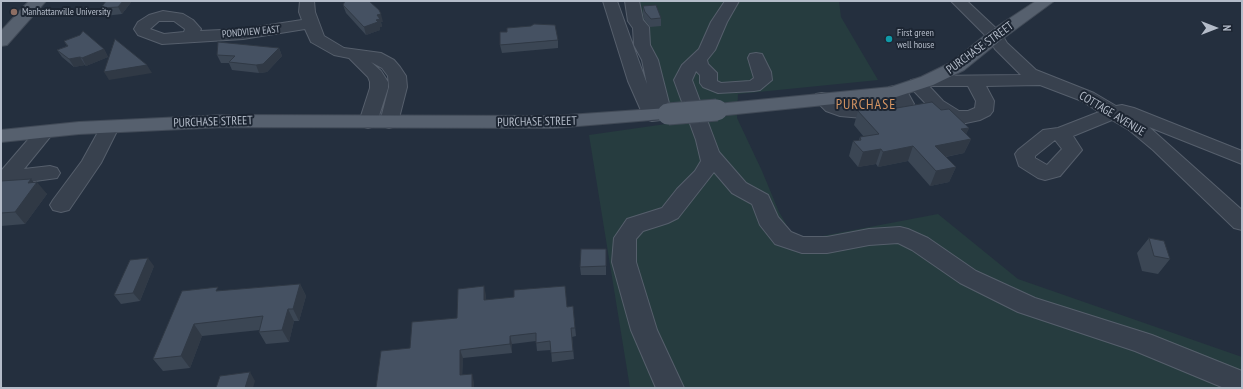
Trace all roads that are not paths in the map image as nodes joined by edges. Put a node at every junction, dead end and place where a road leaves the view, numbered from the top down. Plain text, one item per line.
1 (38, 1) edge
2 (307, 1) edge
3 (610, 1) edge
4 (632, 1) edge
5 (732, 1) edge
6 (958, 1) edge
7 (1046, 1) edge
8 (312, 23) junction
9 (189, 36) dead end
10 (995, 36) junction
11 (1, 42) edge
12 (353, 53) junction
13 (756, 58) dead end
14 (699, 60) junction
15 (394, 71) junction
16 (377, 78) junction
17 (974, 80) junction
18 (1042, 80) junction
19 (922, 83) junction
20 (895, 91) joint
21 (822, 98) joint
22 (1118, 112) junction
23 (661, 115) junction
24 (368, 122) junction
25 (389, 122) junction
26 (110, 127) junction
27 (45, 132) junction
28 (1061, 134) dead end
29 (1, 136) edge
30 (709, 153) junction
31 (1242, 158) edge
32 (50, 173) dead end
33 (61, 205) dead end
34 (1242, 222) edge
35 (1242, 383) edge
36 (670, 388) edge

1 - 11 main road
2 - 8 street
3 - 23 street
4 - 23 street
5 - 14 street
6 - 10 street
7 - 10 main road, PURCHASE STREET
8 - 9 street, PONDVIEW EAST
8 - 12 street
10 - 18 street
10 - 19 main road, PURCHASE STREET
12 - 15 street
12 - 16 street
13 - 14 street
14 - 30 street
15 - 16 street
15 - 25 street
16 - 24 street
17 - 18 street, COTTAGE AVENUE
17 - 19 street, COTTAGE AVENUE
17 - 19 street
18 - 22 street, COTTAGE AVENUE
19 - 20 main road, PURCHASE STREET
20 - 21 street
21 - 23 main road, PURCHASE STREET, bridge
22 - 28 street
22 - 31 street
22 - 34 street, COTTAGE AVENUE
23 - 25 main road, PURCHASE STREET
24 - 25 main road, PURCHASE STREET
24 - 26 main road, PURCHASE STREET
26 - 27 main road, PURCHASE STREET
26 - 33 street
27 - 29 main road, PURCHASE STREET
27 - 32 street
30 - 35 street
30 - 36 street

